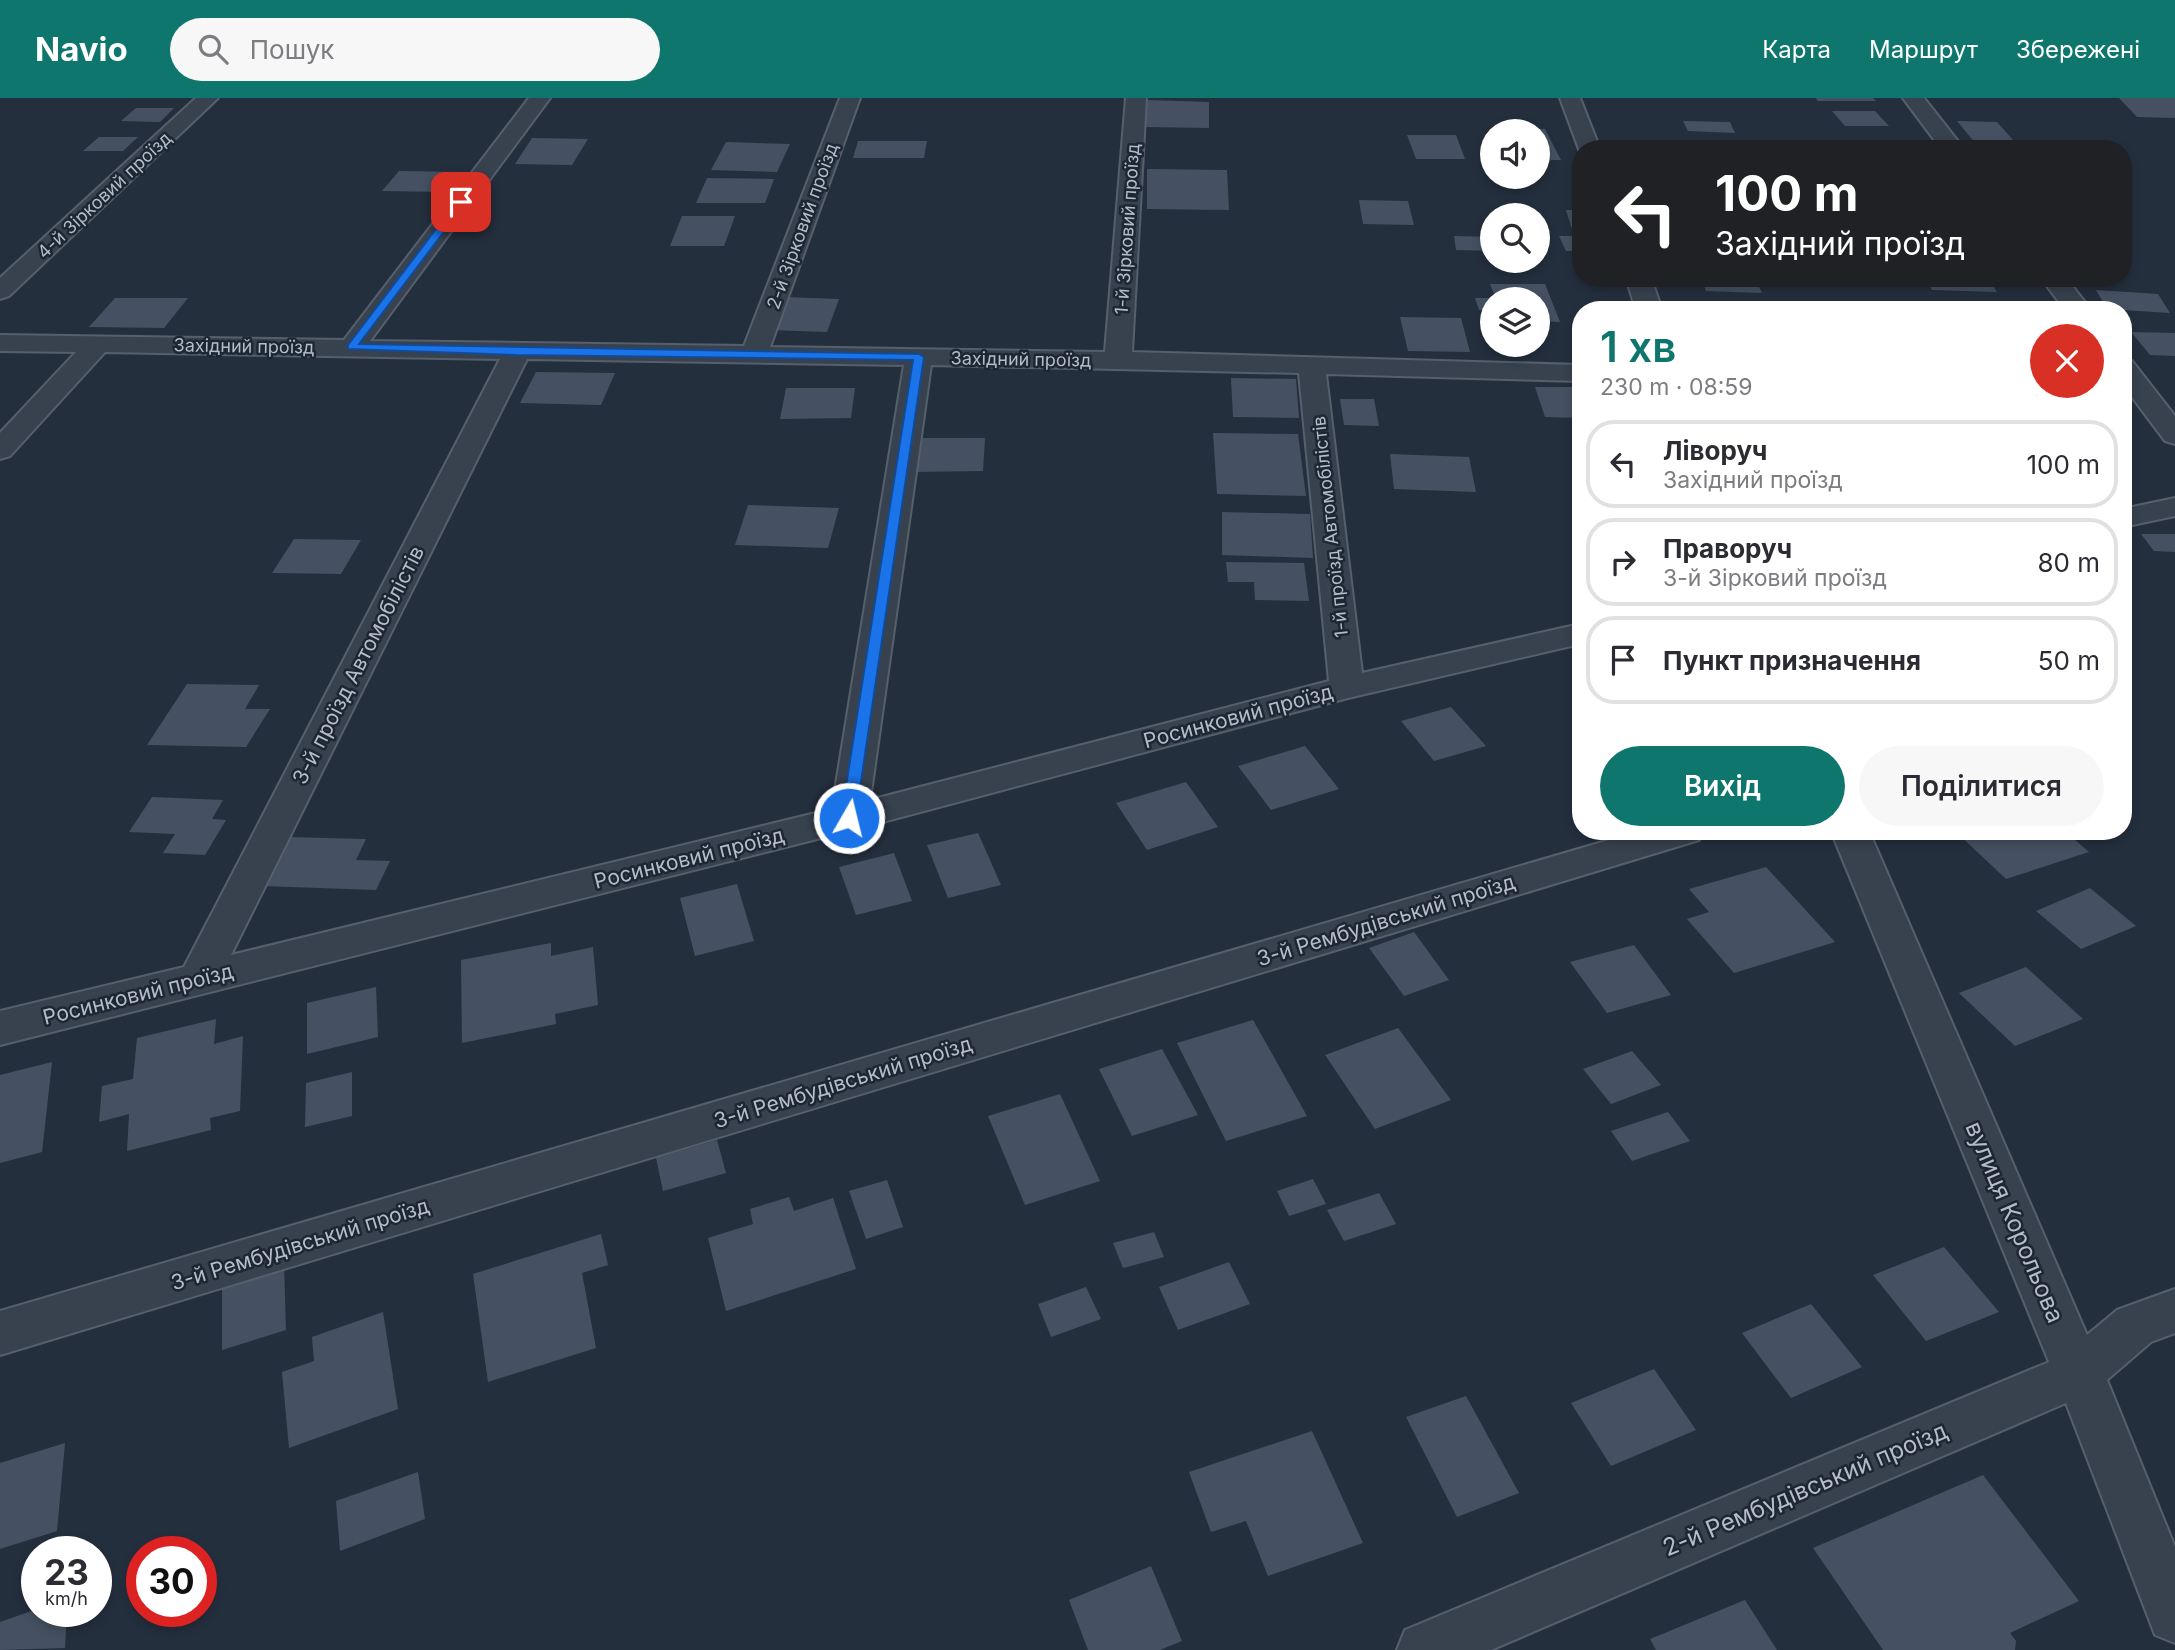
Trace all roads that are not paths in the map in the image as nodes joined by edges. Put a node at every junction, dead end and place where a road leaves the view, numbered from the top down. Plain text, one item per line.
1 (208, 98) edge
2 (540, 98) edge
3 (850, 98) edge
4 (1136, 98) edge
5 (1570, 98) edge
6 (1913, 98) edge
7 (1586, 140) edge
8 (1946, 140) edge
9 (2060, 287) edge
10 (0, 291) edge
11 (2071, 301) edge
12 (0, 343) edge
13 (97, 345) junction
14 (352, 347) junction
15 (517, 352) junction
16 (754, 354) junction
17 (919, 357) junction
18 (1118, 360) junction
19 (1312, 367) junction
20 (1572, 373) edge
21 (2132, 380) edge
22 (2175, 435) edge
23 (0, 450) edge
24 (2175, 507) edge
25 (2132, 516) edge
26 (1572, 637) edge
27 (1347, 687) junction
28 (849, 818) junction
29 (1656, 840) edge
30 (1854, 840) edge
31 (199, 978) junction
32 (0, 1028) edge
33 (2175, 1311) edge
34 (0, 1333) edge
35 (2079, 1373) junction
36 (2175, 1615) edge
37 (1424, 1650) edge

1 - 10 street, 4-й Зірковий проїзд
2 - 14 street
3 - 16 street, 2-й Зірковий проїзд
4 - 18 street, 1-й Зірковий проїзд
5 - 7 street
6 - 8 street
9 - 11 street
12 - 13 street, Західний проїзд
13 - 14 street, Західний проїзд
13 - 23 street
14 - 15 street, Західний проїзд
15 - 16 street, Західний проїзд
15 - 31 street, 3-й проїзд Автомобілістів
16 - 17 street, Західний проїзд
17 - 18 street, Західний проїзд
17 - 28 street
18 - 19 street, Західний проїзд
19 - 20 street, Західний проїзд
19 - 27 street, 1-й проїзд Автомобілістів
21 - 22 street
24 - 25 street
26 - 27 street, Росинковий проїзд
27 - 28 street, Росинковий проїзд
28 - 31 street, Росинковий проїзд
29 - 34 street, 3-й Рембудівський проїзд
30 - 35 street, вулиця Корольова
31 - 32 street, Росинковий проїзд
33 - 35 street, 2-й Рембудівський проїзд
35 - 36 street, вулиця Корольова
35 - 37 street, 2-й Рембудівський проїзд

